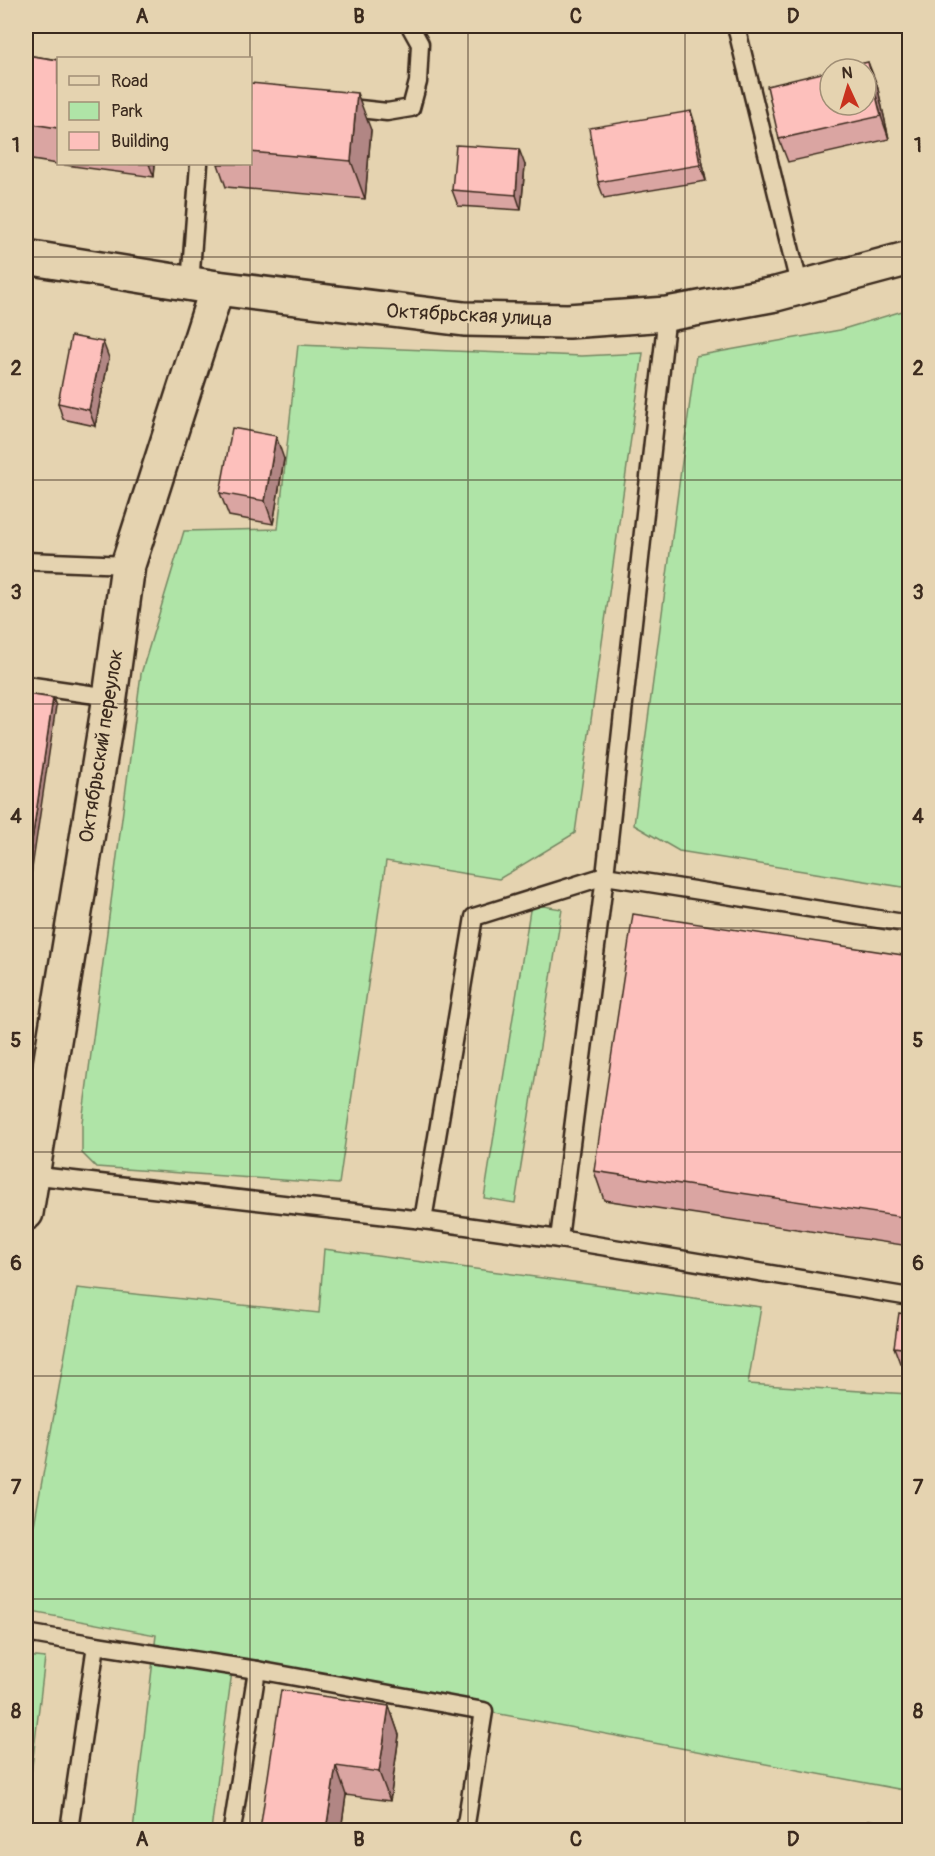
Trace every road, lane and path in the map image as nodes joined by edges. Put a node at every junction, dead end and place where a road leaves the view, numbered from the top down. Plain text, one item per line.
1 (410, 26) edge
2 (736, 26) edge
3 (322, 106) edge
4 (199, 165) edge
5 (26, 257) edge
6 (909, 258) edge
7 (204, 286) junction
8 (800, 288) junction
9 (668, 314) junction
10 (26, 561) edge
11 (128, 565) junction
12 (26, 685) edge
13 (110, 697) junction
14 (605, 876) junction
15 (909, 924) edge
16 (30, 1175) junction
17 (26, 1213) edge
18 (423, 1220) junction
19 (559, 1239) junction
20 (909, 1298) edge
21 (26, 1633) edge
22 (96, 1645) junction
23 (257, 1670) junction
24 (69, 1830) edge
25 (232, 1830) edge
26 (465, 1830) edge

1 - 3 lane
2 - 8 lane
4 - 7 lane
5 - 7 street, Октябрьская улица
6 - 8 street, Октябрьская улица
7 - 9 street, Октябрьская улица
7 - 11 street, Октябрьский переулок
8 - 9 street, Октябрьская улица
9 - 14 lane
10 - 11 lane
11 - 13 street, Октябрьский переулок
12 - 13 lane
13 - 16 street, Октябрьский переулок
14 - 15 lane
14 - 18 lane
14 - 19 lane
16 - 17 street, Октябрьский переулок
16 - 18 lane
18 - 19 lane
19 - 20 lane
21 - 22 lane
22 - 23 lane
22 - 24 lane
23 - 25 lane
23 - 26 lane

